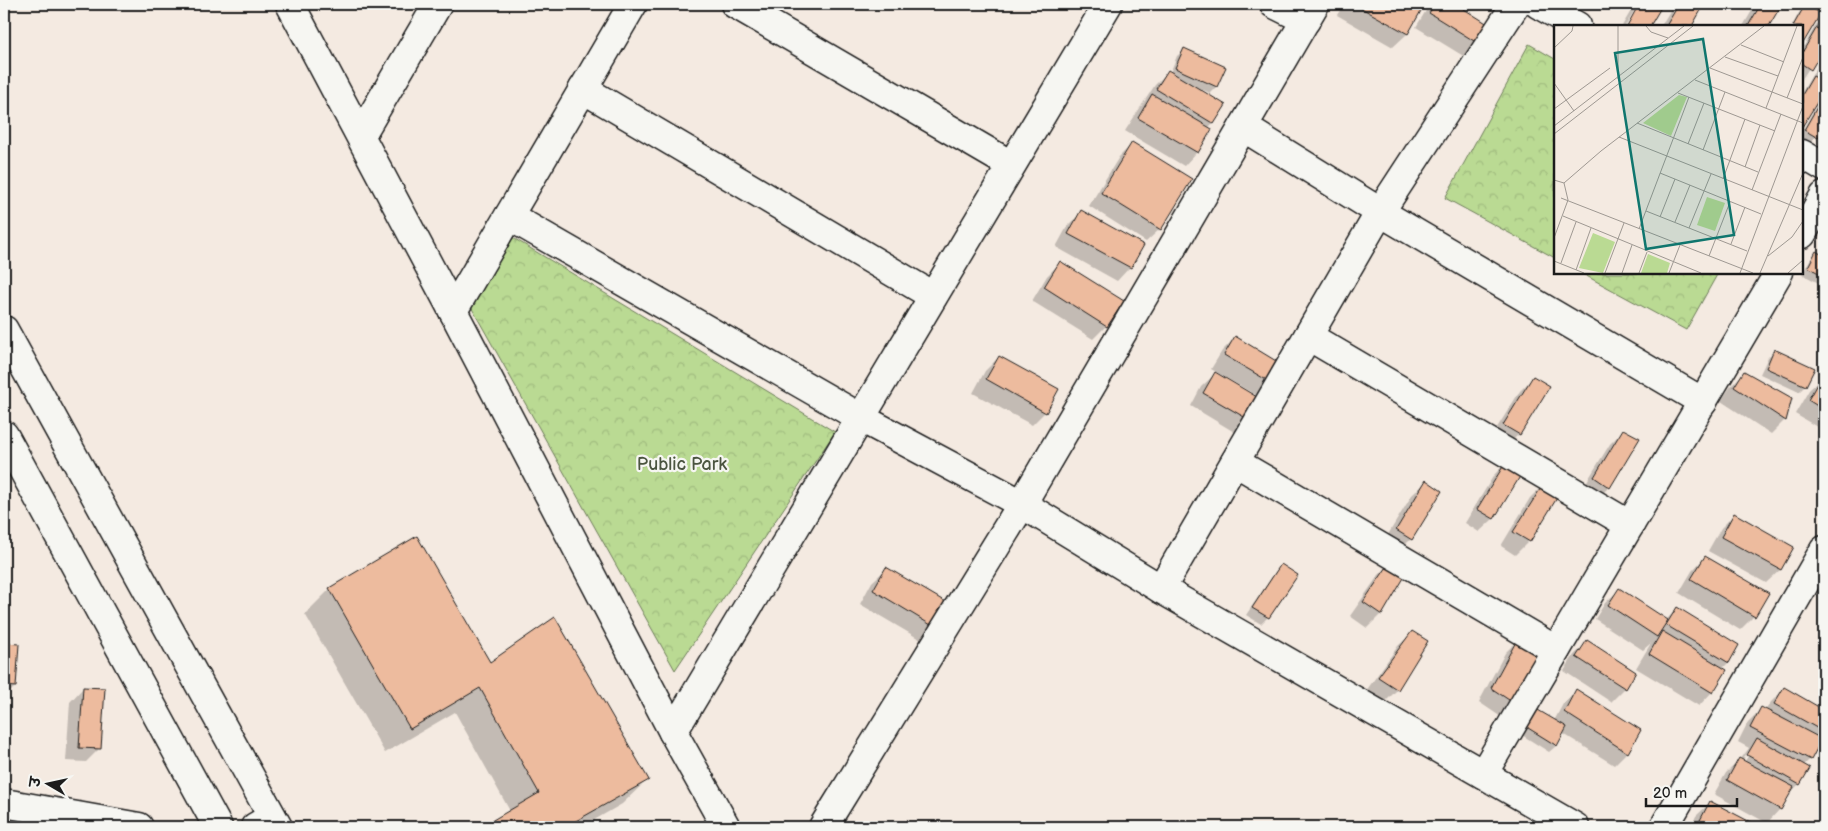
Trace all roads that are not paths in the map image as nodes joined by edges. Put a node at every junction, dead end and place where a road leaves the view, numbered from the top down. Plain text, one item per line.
1 (290, 4) edge
2 (438, 4) edge
3 (633, 4) edge
4 (735, 4) edge
5 (1108, 4) edge
6 (1274, 4) edge
7 (1516, 4) edge
8 (1538, 4) edge
9 (1310, 12) edge
10 (1575, 25) edge
11 (583, 90) junction
12 (1243, 127) junction
13 (360, 135) junction
14 (1803, 155) edge
15 (1011, 165) junction
16 (1824, 167) edge
17 (1824, 196) edge
18 (1380, 212) junction
19 (509, 216) junction
20 (1803, 232) edge
21 (1778, 274) edge
22 (933, 296) junction
23 (453, 311) junction
24 (4, 330) edge
25 (1308, 336) junction
26 (1703, 402) junction
27 (860, 418) junction
28 (4, 435) edge
29 (1235, 462) junction
30 (1022, 504) junction
31 (1630, 525) junction
32 (1824, 550) edge
33 (1161, 589) junction
34 (1556, 650) junction
35 (673, 732) junction
36 (1483, 774) junction
37 (4, 803) edge
38 (268, 824) edge
39 (139, 827) edge
40 (218, 827) edge
41 (726, 827) edge
42 (823, 827) edge
43 (1574, 827) edge
44 (1664, 827) edge

1 - 13 street
2 - 13 street
3 - 11 street
4 - 15 street
5 - 15 street
6 - 9 street
7 - 18 street
8 - 10 street
9 - 12 street
11 - 19 street
11 - 22 street
12 - 18 street
12 - 30 street
13 - 23 street
14 - 16 street
15 - 22 street
17 - 20 street
18 - 25 street
18 - 26 street
19 - 23 street
19 - 27 street
21 - 26 street
22 - 27 street
23 - 35 street
24 - 38 street
25 - 29 street
25 - 31 street
26 - 31 street
27 - 30 street
27 - 35 street
28 - 40 street
29 - 33 street
29 - 34 street
30 - 33 street
30 - 42 street
31 - 34 street
32 - 44 street
33 - 36 street
34 - 36 street
35 - 41 street
36 - 43 street
37 - 39 street

